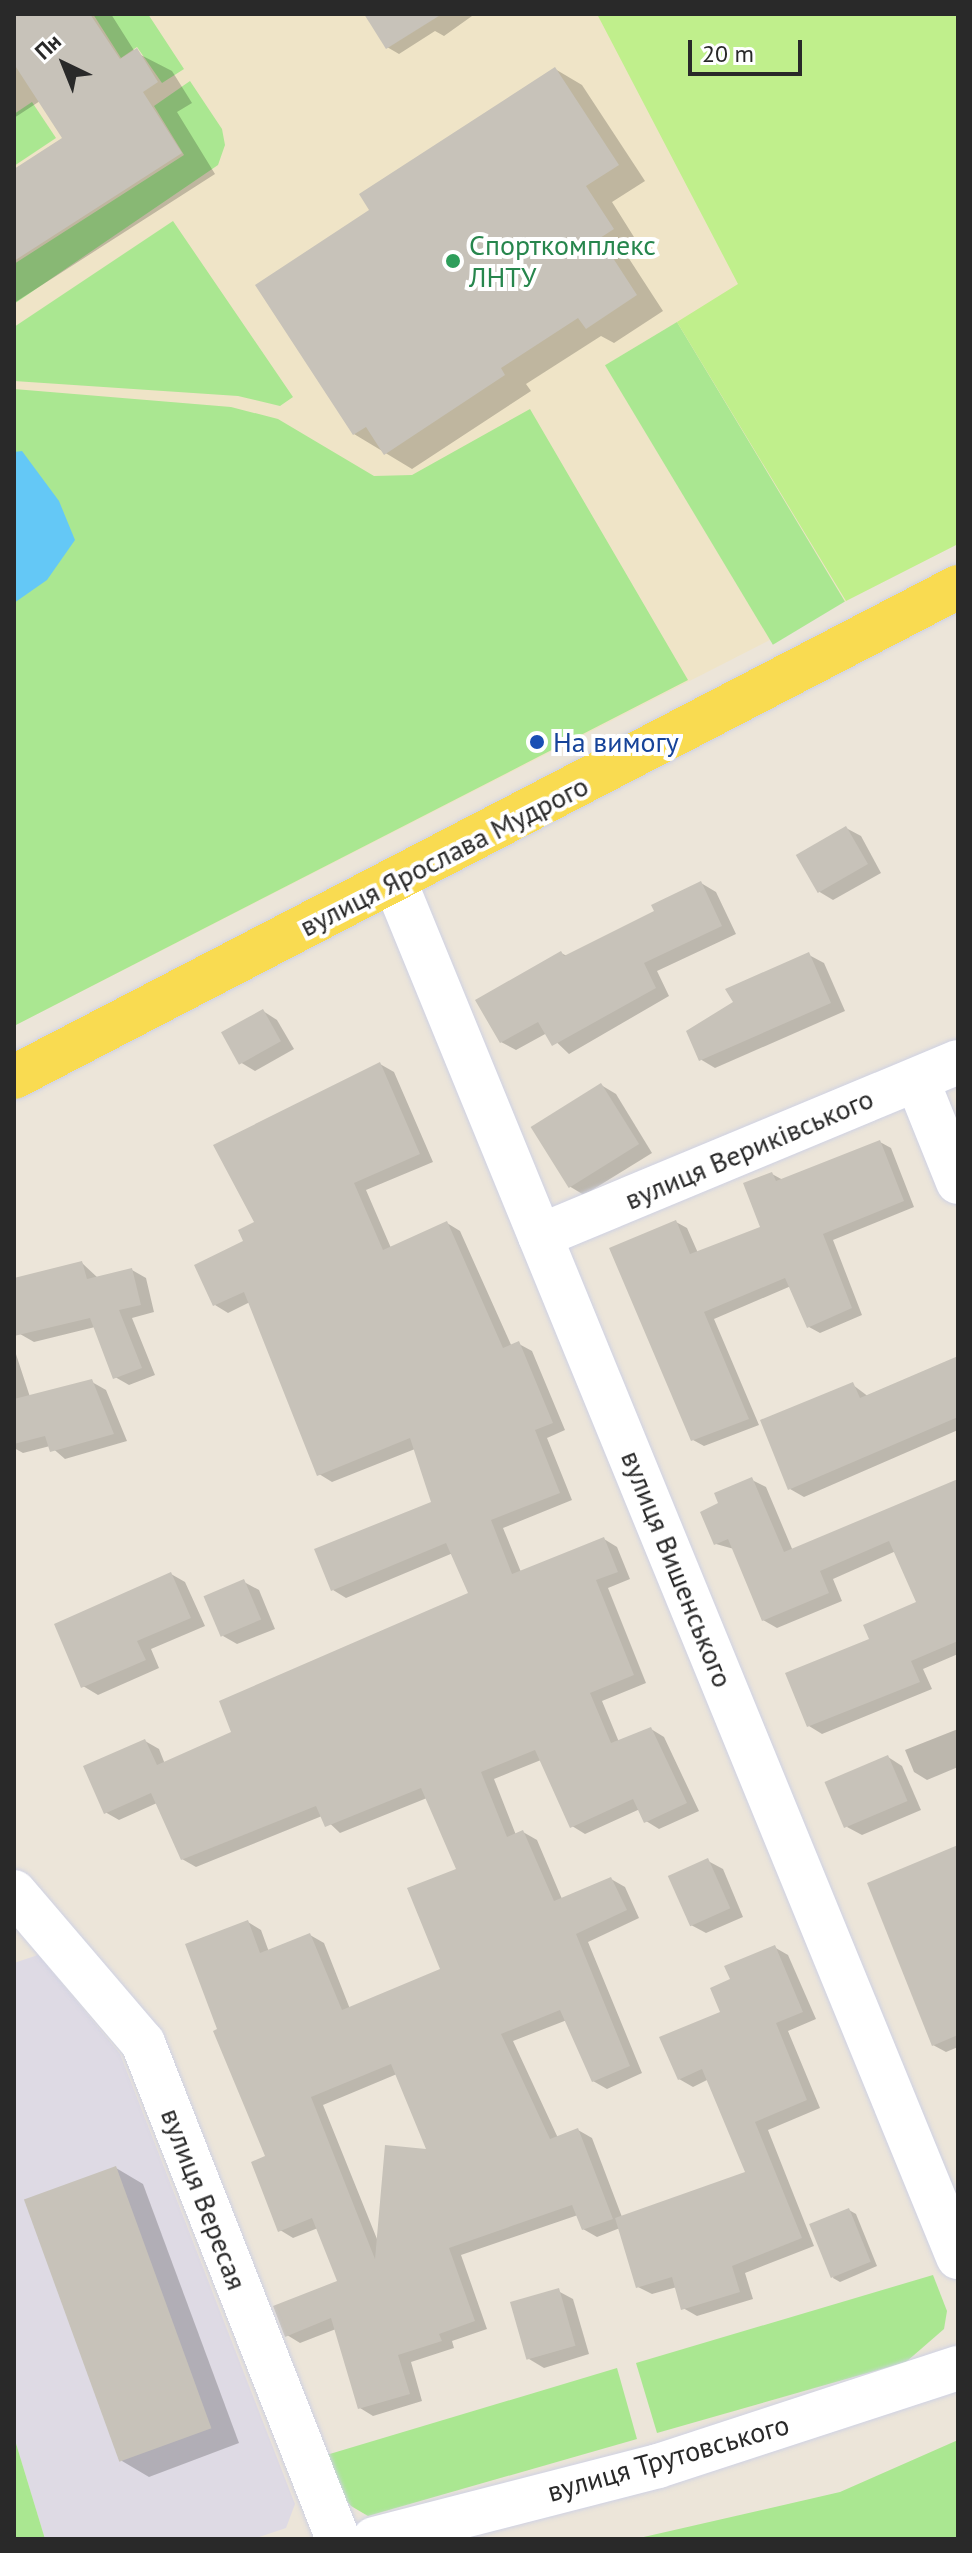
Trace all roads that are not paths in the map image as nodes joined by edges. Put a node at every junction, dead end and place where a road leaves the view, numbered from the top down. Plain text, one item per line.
1 (958, 587) edge
2 (395, 882) junction
3 (958, 1062) edge
4 (14, 1077) edge
5 (917, 1080) junction
6 (958, 1182) edge
7 (540, 1236) junction
8 (14, 1892) edge
9 (958, 2257) edge
10 (958, 2368) edge
11 (338, 2539) edge
12 (374, 2539) edge

1 - 2 main road, вулиця Ярослава Мудрого
2 - 4 main road, вулиця Ярослава Мудрого
2 - 7 street, вулиця Вишенського
3 - 5 street, вулиця Вериківського
5 - 6 street
5 - 7 street, вулиця Вериківського
7 - 9 street, вулиця Вишенського
8 - 11 street, вулиця Вересая
10 - 12 street, вулиця Трутовського

